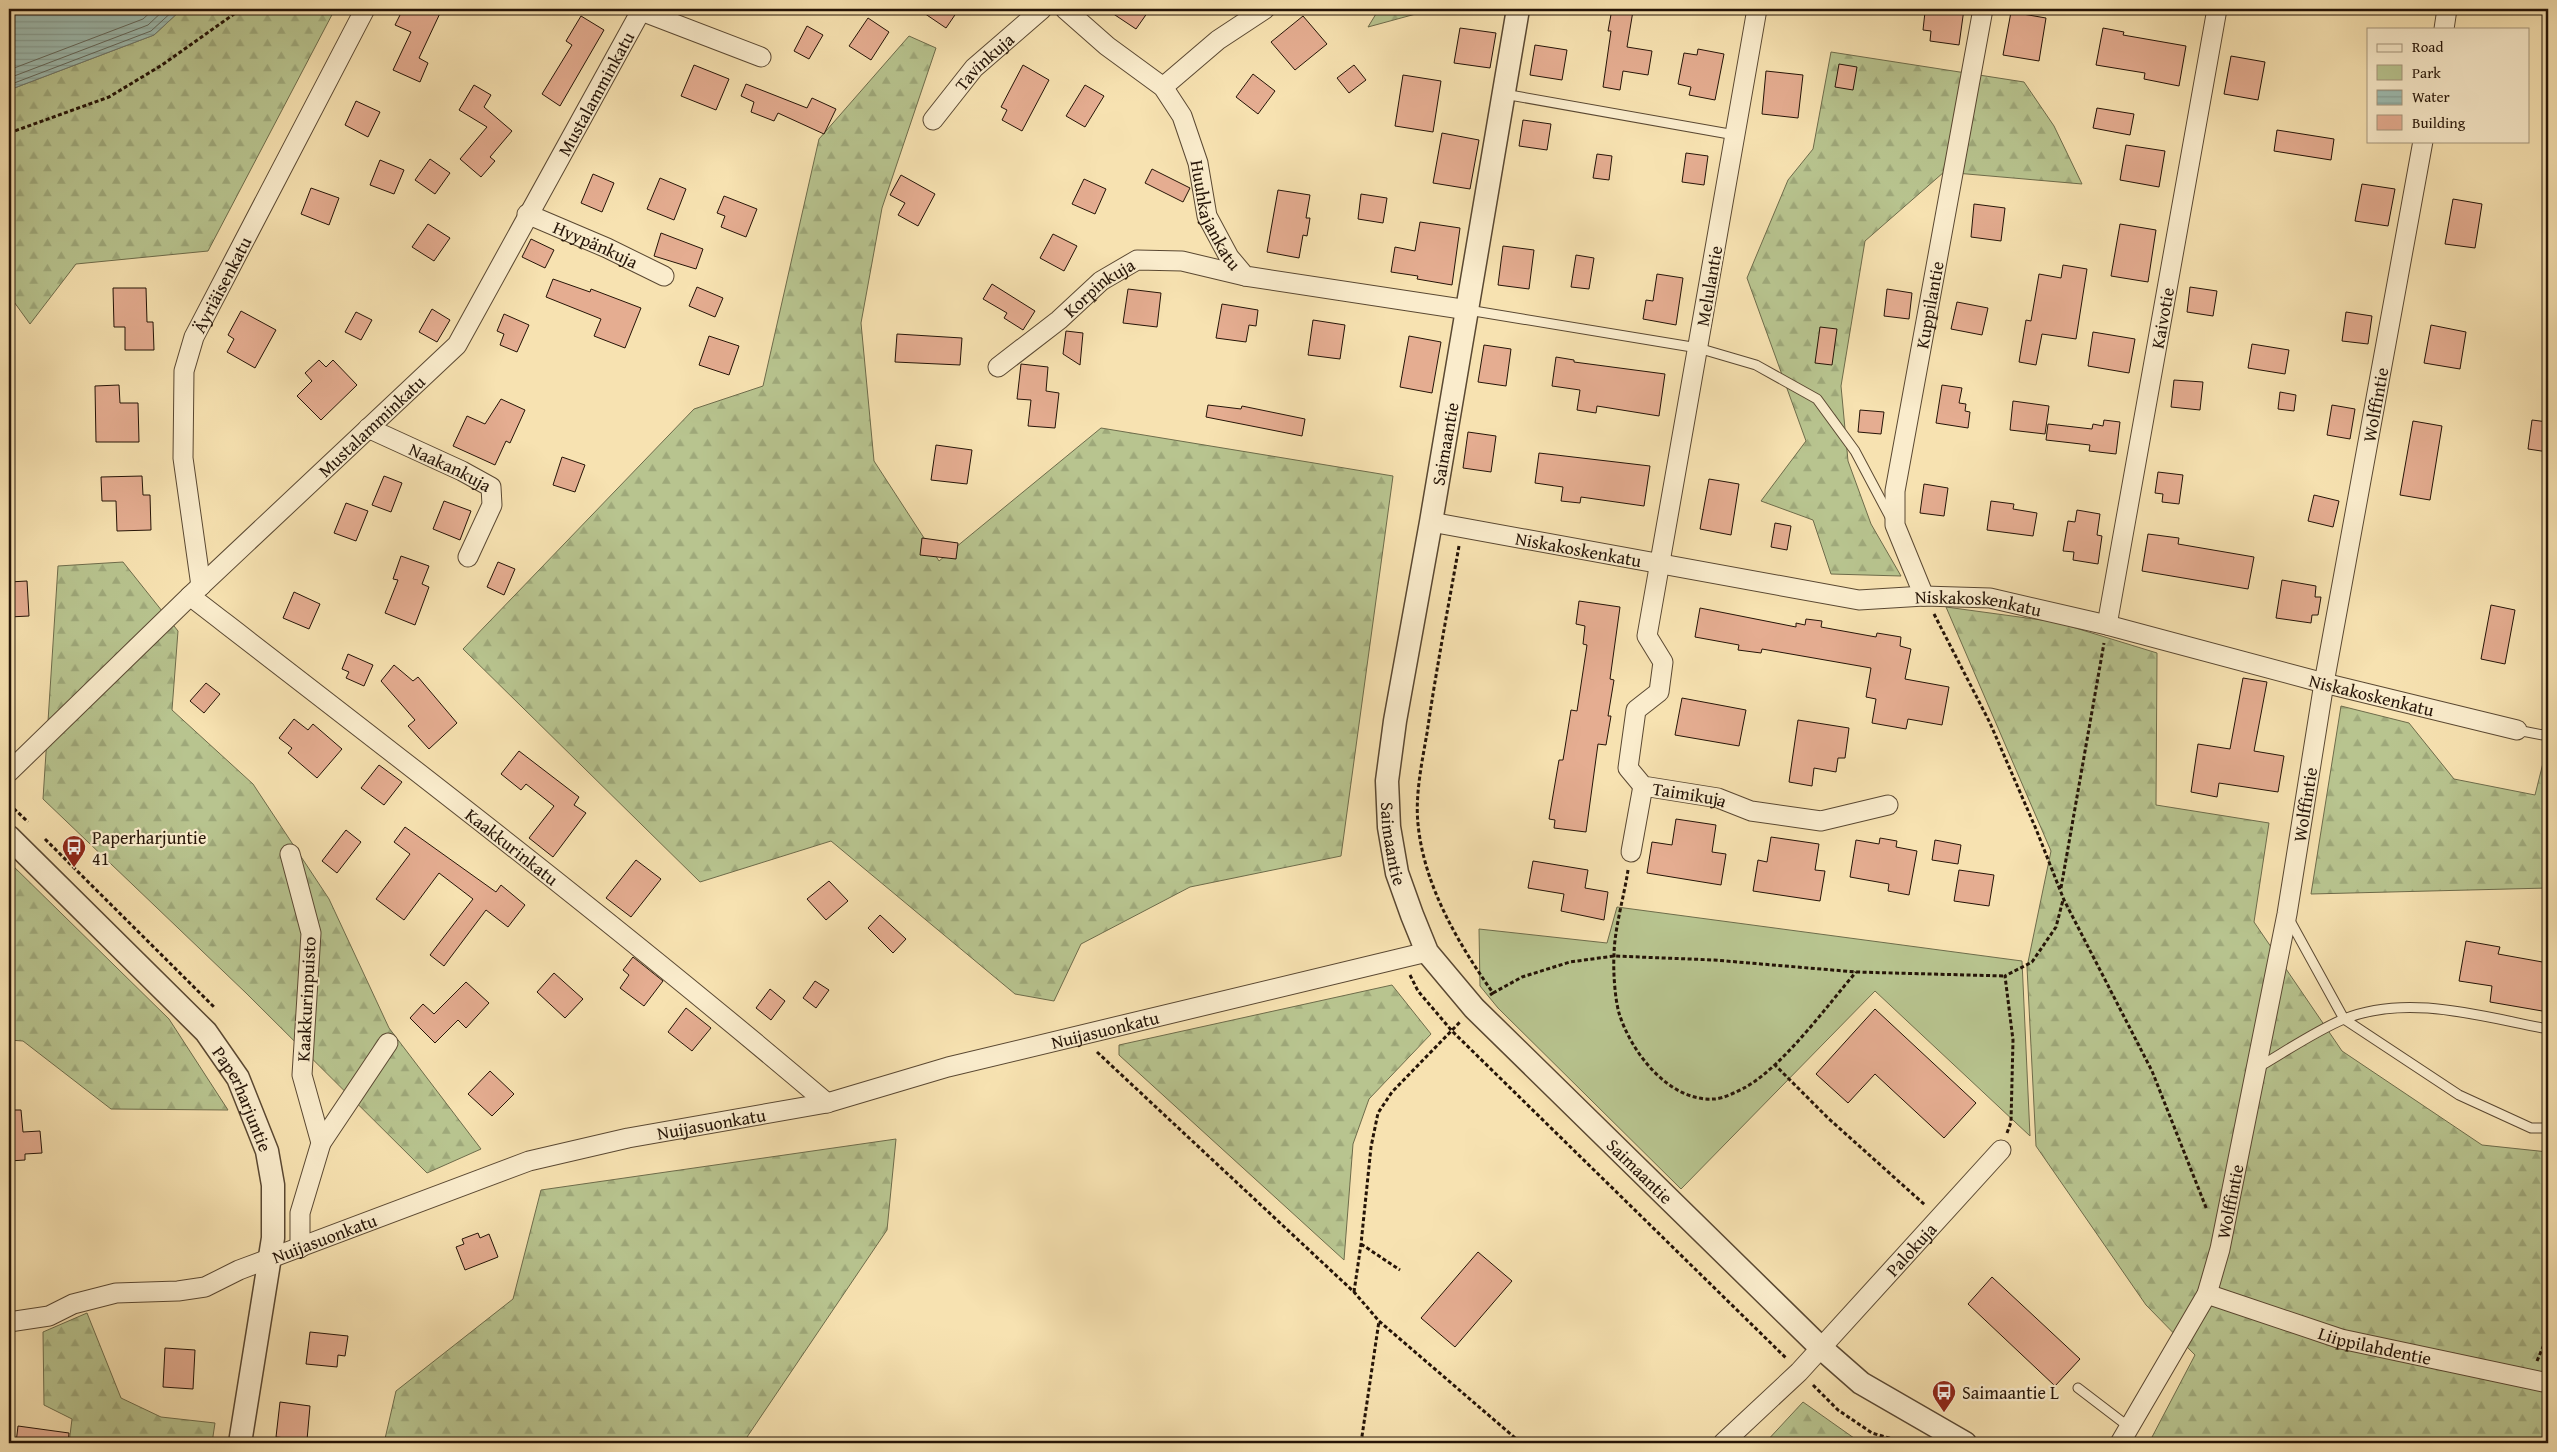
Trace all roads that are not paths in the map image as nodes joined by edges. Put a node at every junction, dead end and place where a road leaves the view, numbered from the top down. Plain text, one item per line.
1 (365, 9) edge
2 (1042, 9) edge
3 (1065, 9) edge
4 (1265, 9) edge
5 (1518, 9) edge
6 (1758, 9) edge
7 (1983, 9) edge
8 (2217, 9) edge
9 (2448, 9) edge
10 (641, 10) edge
11 (2444, 28) edge
12 (761, 57) dead end
13 (1163, 87) junction
14 (1504, 94) junction
15 (933, 120) dead end
16 (1735, 135) junction
17 (2423, 142) edge
18 (528, 214) junction
19 (664, 276) dead end
20 (1246, 276) junction
21 (1468, 310) junction
22 (1698, 348) junction
23 (998, 367) dead end
24 (368, 428) junction
25 (1431, 522) junction
26 (1895, 524) junction
27 (468, 557) dead end
28 (1659, 564) junction
29 (195, 591) junction
30 (1924, 596) junction
31 (2107, 625) junction
32 (2324, 683) junction
33 (2516, 730) joint
34 (2548, 736) edge
35 (9, 772) edge
36 (1643, 786) junction
37 (1888, 805) dead end
38 (9, 837) edge
39 (1631, 852) road end
40 (290, 854) dead end
41 (2286, 914) junction
42 (1426, 952) junction
43 (2344, 1019) junction
44 (2548, 1028) edge
45 (388, 1043) dead end
46 (2255, 1069) junction
47 (827, 1103) junction
48 (2548, 1128) edge
49 (321, 1143) junction
50 (2001, 1150) road end
51 (300, 1248) junction
52 (270, 1259) junction
53 (2207, 1294) junction
54 (9, 1322) edge
55 (1820, 1347) junction
56 (2539, 1381) edge
57 (2078, 1388) dead end
58 (2130, 1427) junction
59 (240, 1443) edge
60 (1724, 1443) edge
61 (1965, 1443) edge
62 (2120, 1443) edge

1 - 29 street, Äyriäisenkatu
2 - 15 street, Tavinkuja
3 - 13 street, Huuhkajankatu
4 - 13 street
5 - 14 street, Saimaantie
6 - 16 street, Melulantie
7 - 26 street, Kuppilantie
8 - 31 street, Kaivotie
9 - 11 street
10 - 12 street
10 - 18 street, Mustalamminkatu
13 - 20 street, Huuhkajankatu
14 - 16 lane
14 - 21 street, Saimaantie
16 - 22 street, Melulantie
17 - 32 street, Wolffintie
18 - 19 street, Hyypänkuja
18 - 24 street, Mustalamminkatu
20 - 21 street, Huuhkajankatu
20 - 23 street, Korpinkuja
21 - 22 lane
21 - 25 street, Saimaantie
22 - 26 lane
22 - 28 street, Melulantie
24 - 27 street, Naakankuja
24 - 29 street, Mustalamminkatu
25 - 28 street, Niskakoskenkatu
25 - 42 street, Saimaantie
26 - 30 street, Kuppilantie
28 - 30 street, Niskakoskenkatu
28 - 36 street, Taimikuja
29 - 35 street, Mustalamminkatu
29 - 47 street, Kaakkurinkatu
30 - 31 street, Niskakoskenkatu
31 - 32 street, Niskakoskenkatu
32 - 33 street, Niskakoskenkatu
32 - 41 street, Wolffintie
33 - 34 lane
36 - 37 street, Taimikuja
36 - 39 street
38 - 52 street, Paperharjuntie
40 - 49 street, Kaakkurinpuisto
41 - 43 lane
41 - 46 street, Wolffintie
42 - 47 street, Nuijasuonkatu
42 - 55 street, Saimaantie
43 - 44 lane
43 - 46 lane
43 - 48 lane
45 - 49 street
46 - 53 street, Wolffintie
47 - 51 street, Nuijasuonkatu
49 - 51 street
50 - 55 street, Palokuja
51 - 52 street, Nuijasuonkatu
52 - 54 street, Nuijasuonkatu
52 - 59 street, Paperharjuntie
53 - 56 street, Liippilahdentie
53 - 58 street, Wolffintie
55 - 60 street, Palokuja
55 - 61 street, Saimaantie
57 - 58 lane
58 - 62 street, Wolffintie

